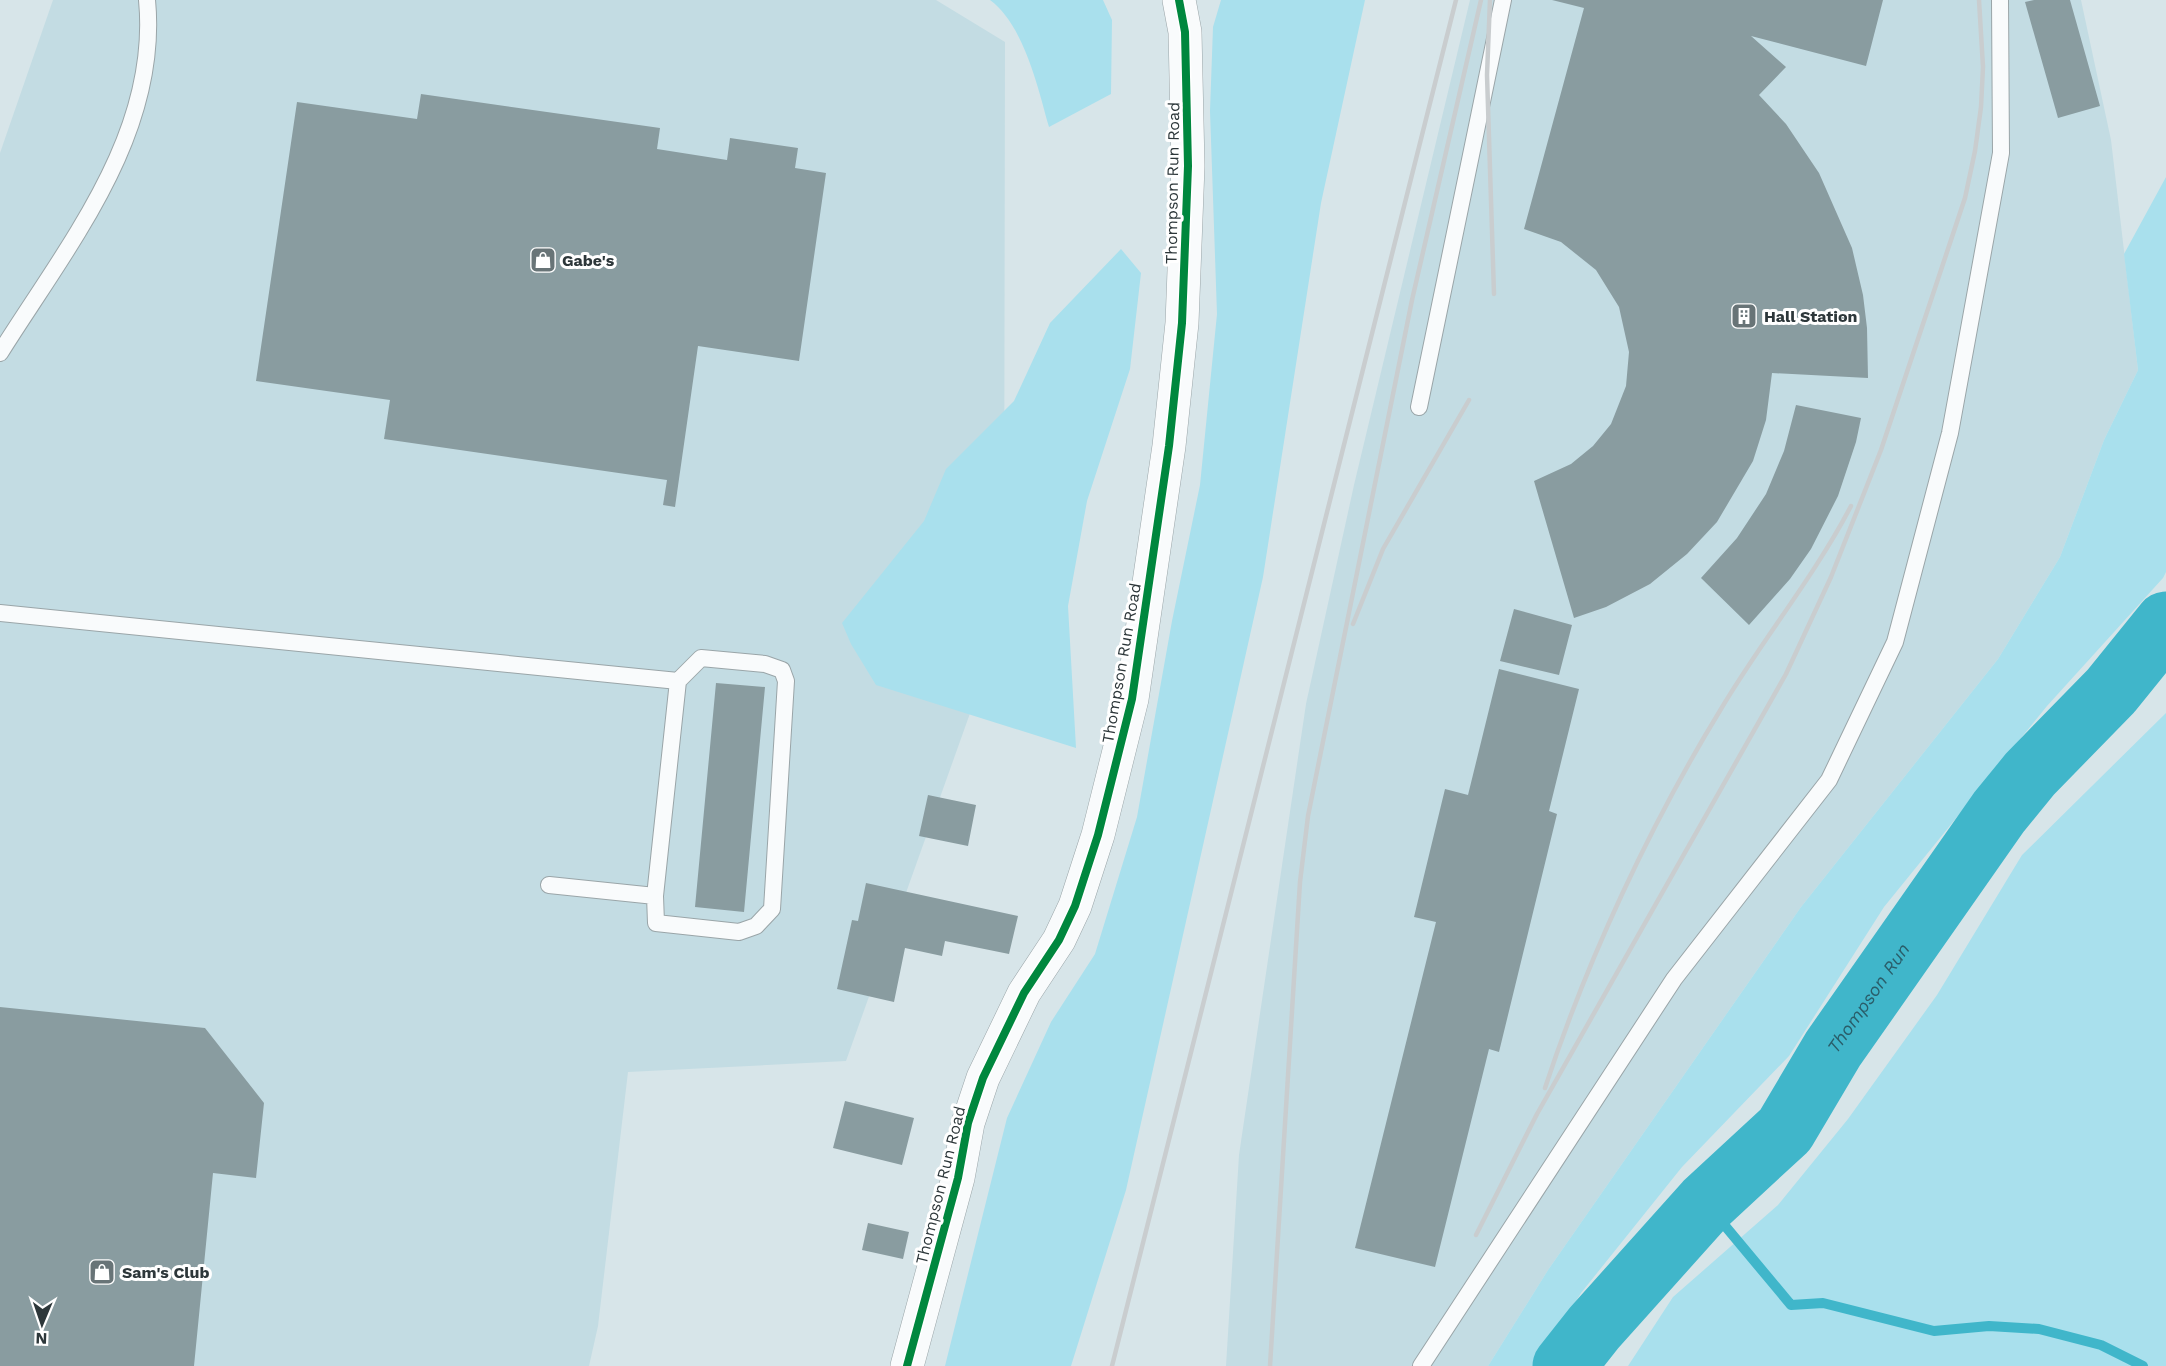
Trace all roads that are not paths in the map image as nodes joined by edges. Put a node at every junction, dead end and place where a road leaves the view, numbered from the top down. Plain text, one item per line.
1 (147, 0) edge
2 (1179, 0) edge
3 (1503, 0) edge
4 (2000, 0) edge
5 (0, 353) edge
6 (1419, 407) dead end
7 (0, 613) edge
8 (678, 681) junction
9 (549, 885) dead end
10 (655, 896) junction
11 (907, 1366) edge
12 (1421, 1366) edge

1 - 5 lane
2 - 11 street, Thompson Run Road
3 - 6 lane
4 - 12 lane
7 - 8 lane
8 - 10 lane
8 - 10 lane
9 - 10 lane

